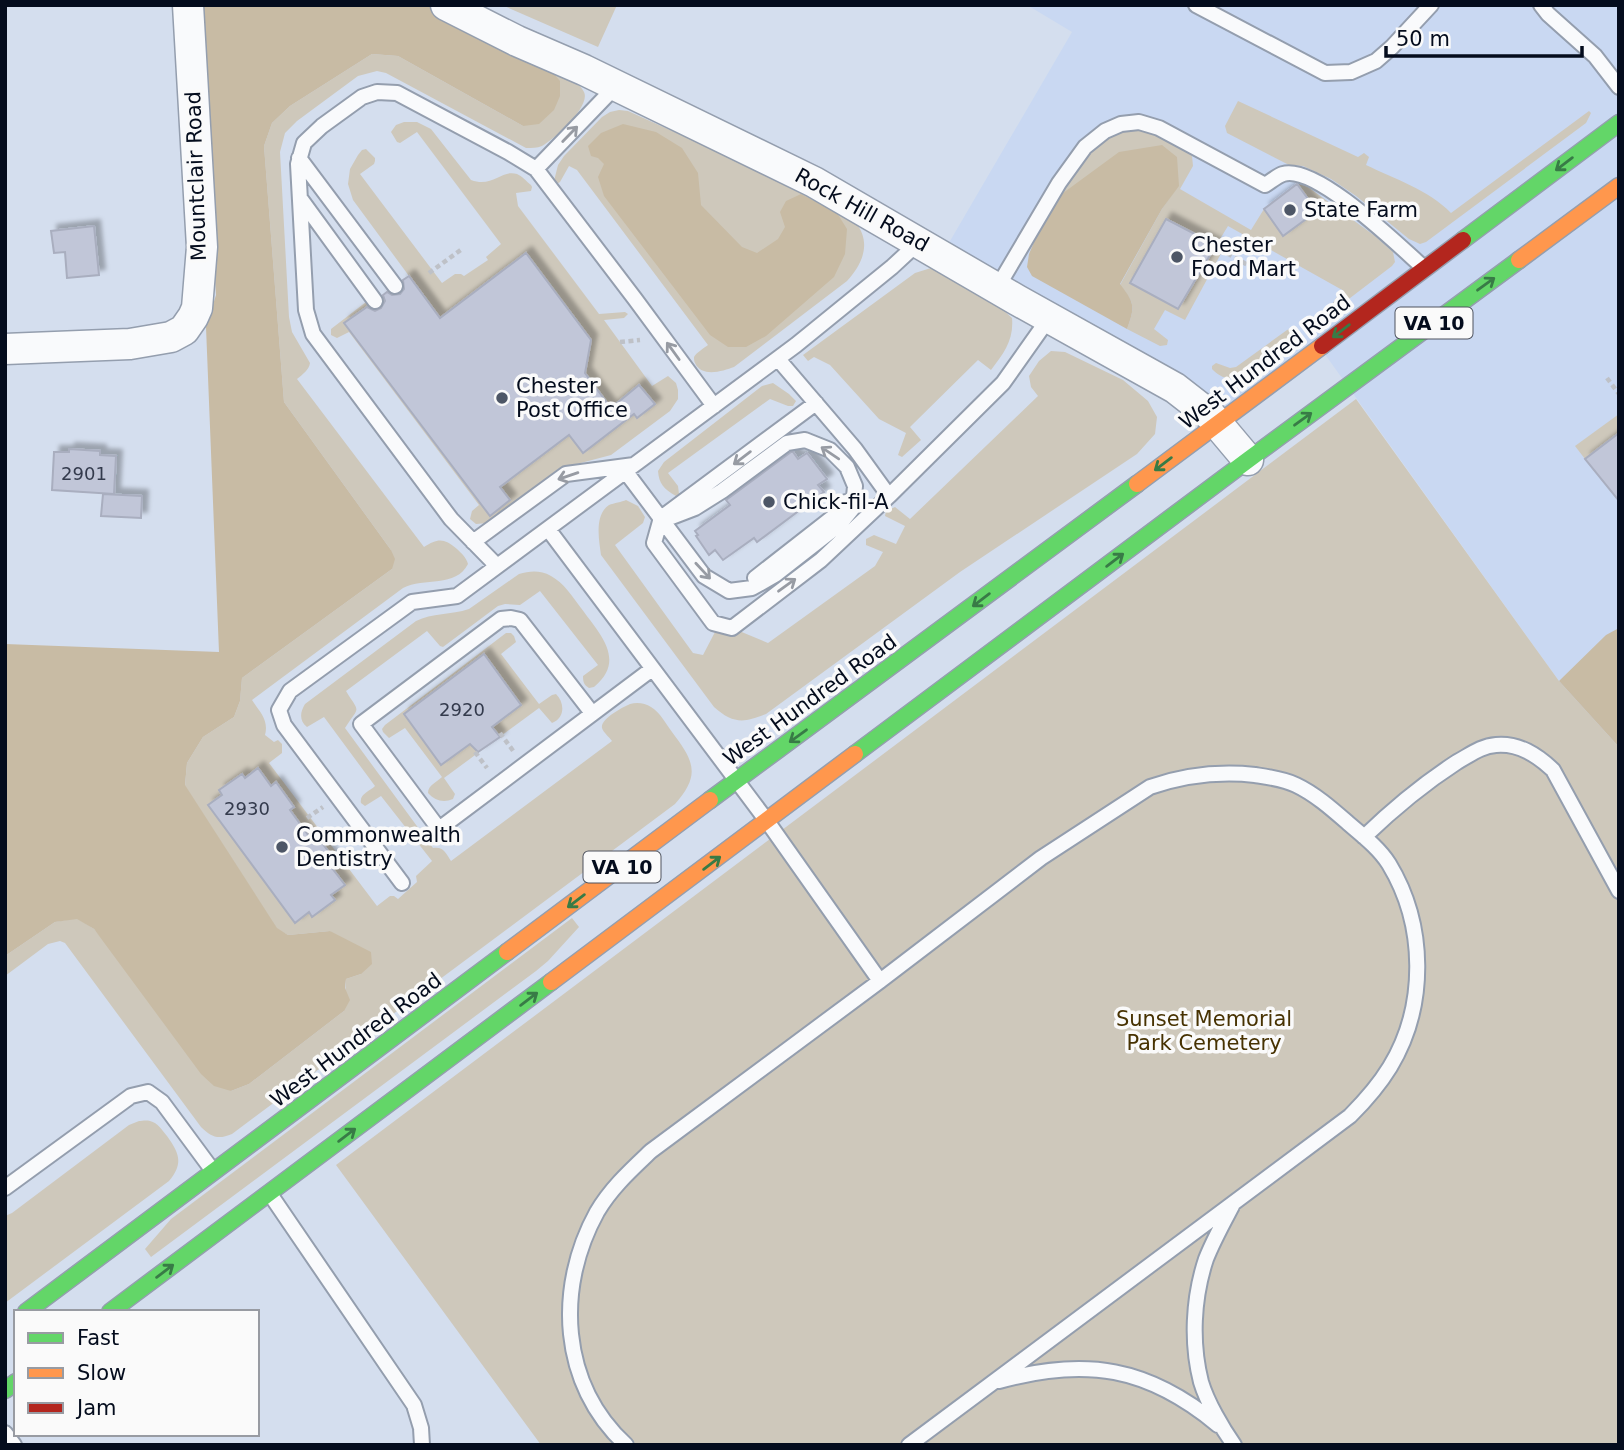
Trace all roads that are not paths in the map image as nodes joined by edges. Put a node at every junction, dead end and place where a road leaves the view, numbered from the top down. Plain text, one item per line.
1 (188, 5) edge
2 (446, 5) edge
3 (1196, 5) edge
4 (1431, 5) edge
5 (1541, 5) edge
6 (616, 86) junction
7 (1619, 88) edge
8 (1619, 123) edge
9 (299, 158) junction
10 (536, 169) junction
11 (1619, 186) edge
12 (300, 198) junction
13 (919, 242) junction
14 (1425, 269) junction
15 (395, 286) dead end
16 (997, 288) junction
17 (375, 301) dead end
18 (1049, 318) junction
19 (5, 349) edge
20 (778, 359) junction
21 (816, 402) junction
22 (714, 406) junction
23 (1218, 424) junction
24 (1248, 460) junction
25 (631, 468) junction
26 (889, 496) junction
27 (661, 518) junction
28 (548, 529) junction
29 (473, 542) junction
30 (497, 566) junction
31 (652, 669) junction
32 (592, 713) junction
33 (737, 780) junction
34 (767, 821) junction
35 (1364, 837) junction
36 (402, 883) dead end
37 (1619, 891) edge
38 (880, 981) junction
39 (214, 1172) junction
40 (5, 1188) edge
41 (269, 1193) junction
42 (1232, 1204) junction
43 (29, 1310) edge
44 (113, 1310) edge
45 (990, 1384) junction
46 (1222, 1428) junction
47 (5, 1433) edge
48 (14, 1445) edge
49 (422, 1445) edge
50 (626, 1445) edge
51 (909, 1445) edge
52 (1234, 1445) edge

1 - 19 street, Mountclair Road
2 - 6 street, Rock Hill Road
3 - 4 lane
5 - 7 lane
10 -> 6 lane
6 - 13 street, Rock Hill Road
8 -> 14 main road, West Hundred Road / VA 10
9 - 10 lane
9 - 12 lane
9 - 15 lane
22 -> 10 lane
24 -> 11 main road, VA 10
12 - 17 lane
12 - 29 lane
13 - 16 street, Rock Hill Road
13 - 20 lane
14 - 16 lane
14 -> 23 main road, West Hundred Road / VA 10
16 - 18 street, Rock Hill Road
18 - 23 street, Rock Hill Road
18 - 26 lane
20 - 21 lane
20 - 22 lane
21 - 26 lane
21 -> 27 lane
22 - 25 lane
23 - 24 street, Rock Hill Road
23 -> 33 main road, West Hundred Road / VA 10
34 -> 24 main road, VA 10
25 - 27 lane
25 - 28 lane
25 -> 29 lane
27 -> 26 lane
27 -> 27 lane
28 - 30 lane
28 - 31 lane
29 - 30 lane
30 - 36 lane
31 - 32 lane
31 - 33 lane
32 - 32 lane
33 - 34 lane
33 -> 39 main road, West Hundred Road / VA 10
34 - 38 lane
41 -> 34 main road, VA 10
35 - 37 lane
35 - 38 lane
35 - 42 lane
38 - 50 lane
39 - 40 lane
39 - 43 main road, West Hundred Road / VA 10
44 -> 41 main road, VA 10
41 - 49 lane
42 - 45 lane
42 - 46 lane
45 - 46 lane
45 - 51 lane
46 - 52 lane
47 - 48 lane

